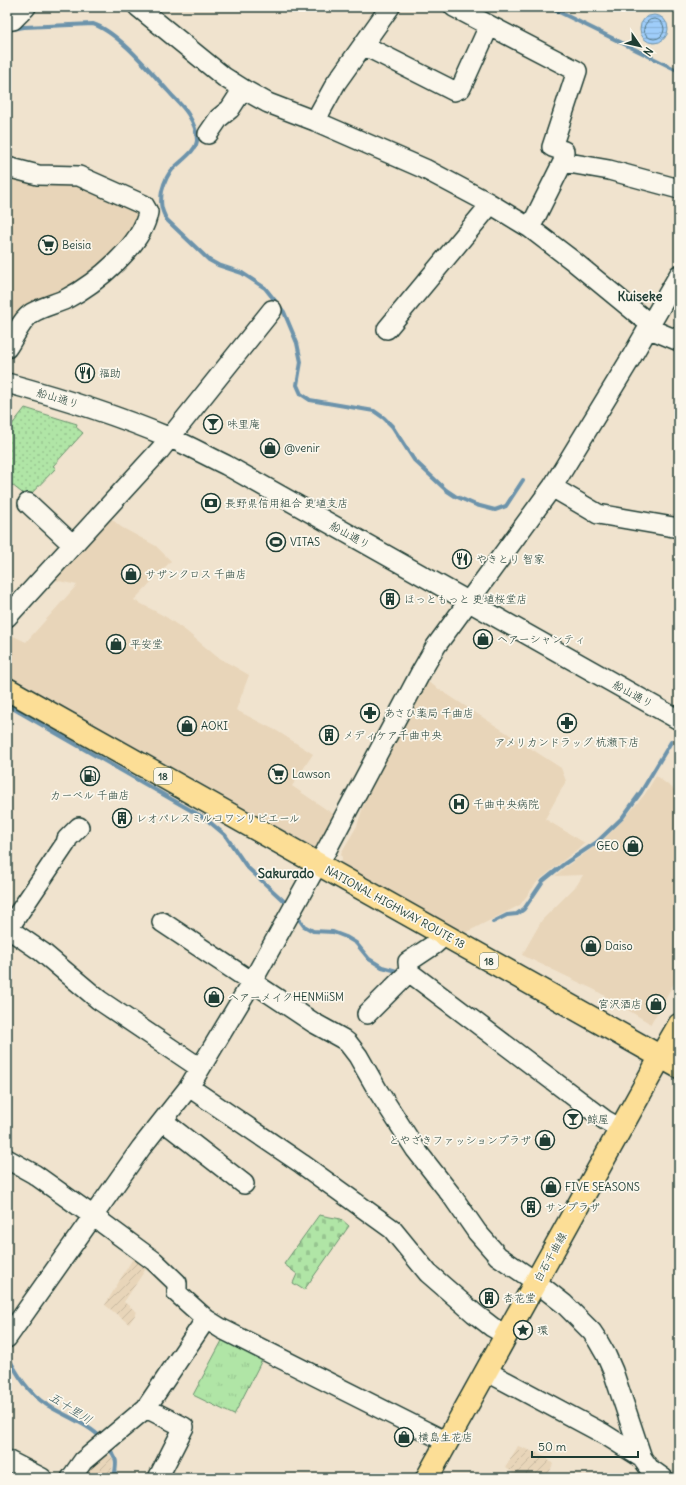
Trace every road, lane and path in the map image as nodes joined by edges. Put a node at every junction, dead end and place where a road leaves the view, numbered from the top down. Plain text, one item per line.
1 (26, 7) edge
2 (138, 7) edge
3 (390, 7) edge
4 (454, 7) edge
5 (7, 21) edge
6 (489, 26) junction
7 (363, 45) junction
8 (243, 90) junction
9 (315, 121) junction
10 (208, 134) dead end
11 (563, 162) junction
12 (7, 167) edge
13 (679, 189) edge
14 (489, 203) junction
15 (530, 228) junction
16 (679, 275) edge
17 (272, 310) dead end
18 (650, 325) junction
19 (387, 329) dead end
20 (679, 341) edge
21 (7, 348) edge
22 (7, 383) edge
23 (170, 438) junction
24 (553, 486) junction
25 (28, 503) dead end
26 (679, 528) edge
27 (73, 545) junction
28 (468, 602) junction
29 (7, 617) edge
30 (7, 688) edge
31 (679, 720) edge
32 (79, 827) dead end
33 (319, 864) junction
34 (162, 922) dead end
35 (8, 929) edge
36 (445, 934) junction
37 (408, 967) junction
38 (252, 982) junction
39 (367, 1014) dead end
40 (679, 1025) edge
41 (670, 1062) edge
42 (200, 1068) junction
43 (189, 1087) junction
44 (163, 1121) junction
45 (621, 1129) junction
46 (7, 1159) edge
47 (244, 1184) dead end
48 (93, 1216) junction
49 (536, 1282) junction
50 (206, 1319) junction
51 (506, 1335) junction
52 (7, 1338) edge
53 (486, 1371) junction
54 (146, 1408) junction
55 (447, 1442) junction
56 (7, 1460) edge
57 (649, 1470) edge
58 (42, 1478) edge
59 (71, 1478) edge
60 (158, 1478) edge
61 (427, 1478) edge

1 - 5 street
2 - 8 street
3 - 7 street
4 - 6 street
6 - 7 street
6 - 11 street
7 - 9 street
8 - 9 street
8 - 10 street
9 - 14 street
11 - 13 street
11 - 15 street
12 - 21 street
14 - 15 street
14 - 19 street
15 - 18 street
16 - 18 street
17 - 23 street
18 - 20 street
18 - 24 street
22 - 23 street, 船山通り
23 - 27 street
23 - 28 street, 船山通り
24 - 26 street
24 - 28 street
25 - 27 street
27 - 29 street
28 - 31 street, 船山通り
28 - 33 street
30 - 33 main road, NATIONAL HIGHWAY ROUTE 18 / 18
32 - 35 street
33 - 36 main road, NATIONAL HIGHWAY ROUTE 18 / 18
33 - 38 street
34 - 38 street
35 - 42 street
36 - 37 street
36 - 41 main road, NATIONAL HIGHWAY ROUTE 18 / 18
37 - 39 street
37 - 45 street
38 - 42 street
38 - 49 street
40 - 41 main road, 白石千曲線
41 - 45 main road, 白石千曲線
42 - 43 street
43 - 44 street
43 - 51 street
44 - 47 street
44 - 48 street
45 - 49 main road, 白石千曲線
46 - 48 street
48 - 50 street
48 - 52 street
49 - 51 main road, 白石千曲線
49 - 57 street
50 - 54 street
50 - 55 street
51 - 53 main road, 白石千曲線
53 - 55 main road, 白石千曲線
53 - 57 street
54 - 59 street
54 - 60 street
55 - 61 main road, 白石千曲線
56 - 58 street

